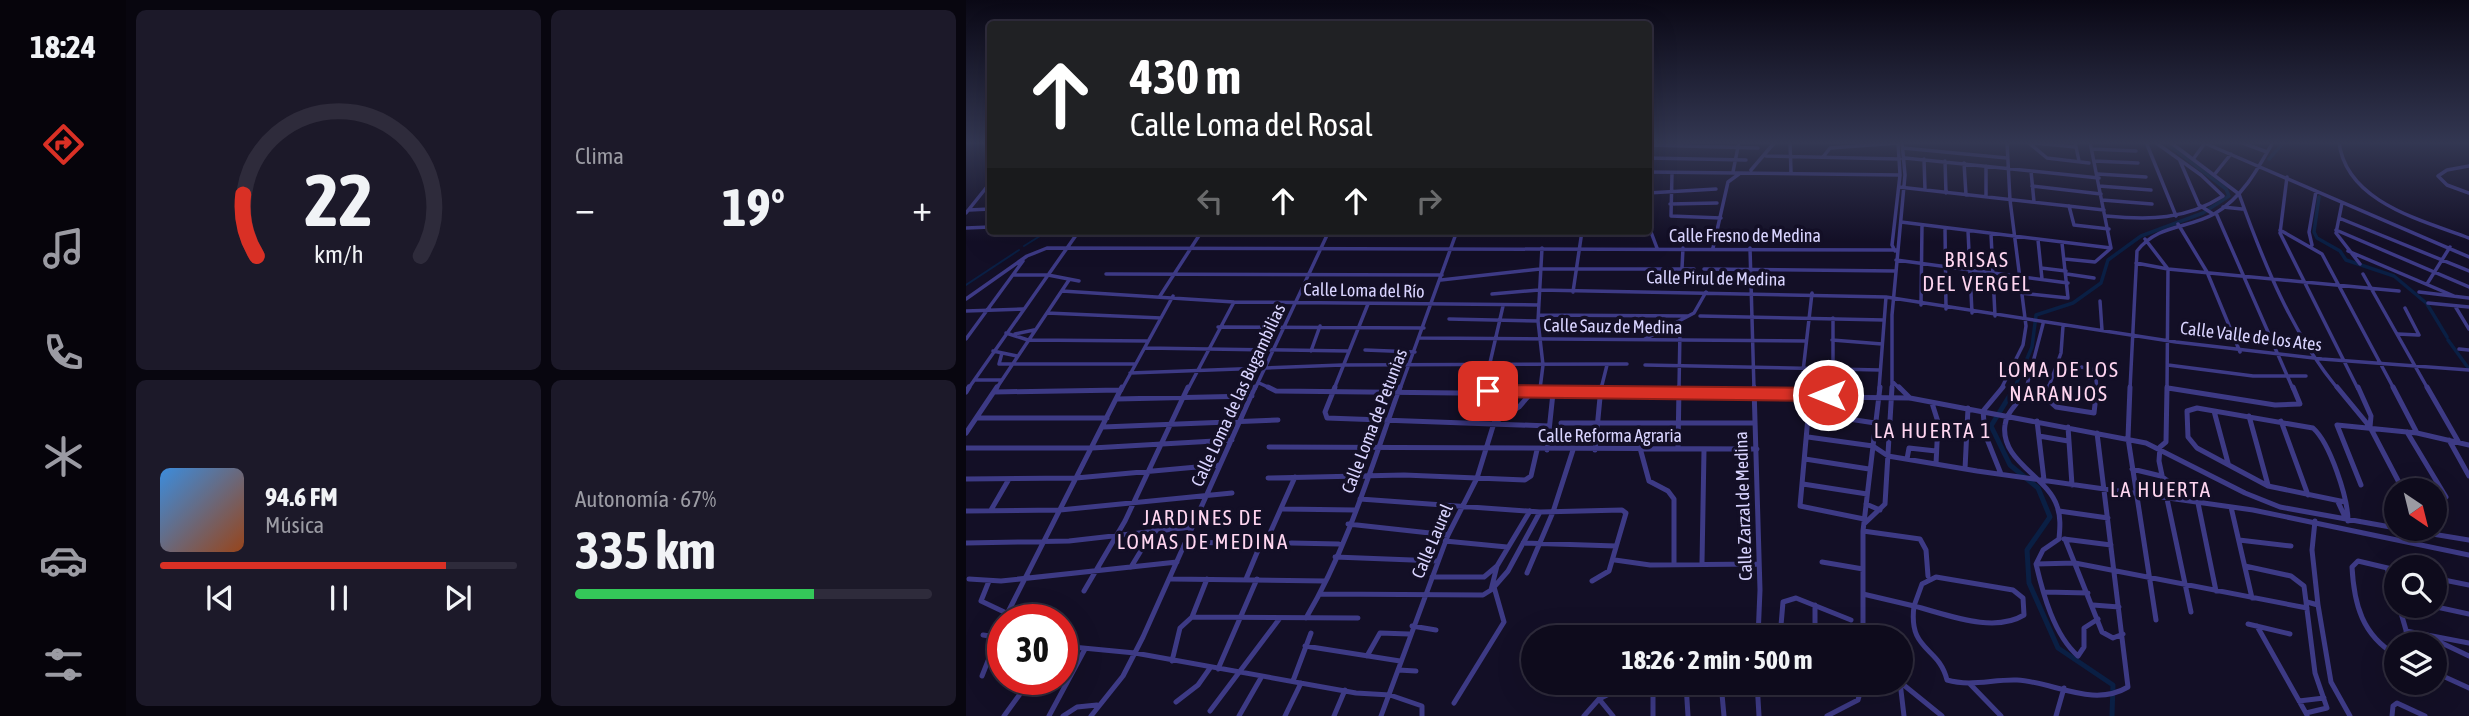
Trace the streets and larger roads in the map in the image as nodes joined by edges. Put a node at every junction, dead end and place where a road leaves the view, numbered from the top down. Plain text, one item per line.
1 (1672, 175) edge
2 (1738, 175) edge
3 (1900, 175) edge
4 (1901, 175) edge
5 (1925, 175) edge
6 (1945, 175) edge
7 (1965, 175) edge
8 (1986, 175) edge
9 (2008, 175) edge
10 (2031, 175) edge
11 (2090, 175) edge
12 (2160, 175) edge
13 (2187, 175) edge
14 (2199, 175) edge
15 (2214, 175) edge
16 (2252, 175) edge
17 (2283, 175) edge
18 (2352, 175) edge
19 (2439, 175) edge
20 (2098, 176) junction
21 (2146, 177) dead end
22 (2287, 177) junction
23 (2032, 186) junction
24 (2099, 186) junction
25 (987, 187) edge
26 (1901, 187) junction
27 (1716, 189) dead end
28 (1670, 190) junction
29 (1925, 190) junction
30 (2151, 190) dead end
31 (2316, 191) junction
32 (1652, 192) edge
33 (1946, 192) junction
34 (2469, 193) edge
35 (1966, 194) junction
36 (2239, 194) junction
37 (1986, 197) junction
38 (2101, 197) junction
39 (2010, 200) junction
40 (2034, 202) junction
41 (1717, 203) dead end
42 (2342, 203) junction
43 (1670, 204) junction
44 (2151, 204) dead end
45 (2069, 206) junction
46 (2223, 206) junction
47 (987, 209) edge
48 (2203, 209) junction
49 (2242, 209) junction
50 (2104, 210) junction
51 (967, 211) edge
52 (2214, 214) junction
53 (2106, 216) junction
54 (2176, 216) junction
55 (1721, 218) junction
56 (2339, 218) junction
57 (1901, 222) junction
58 (2178, 224) junction
59 (1922, 225) junction
60 (987, 227) edge
61 (966, 228) edge
62 (1945, 228) junction
63 (2109, 229) junction
64 (2279, 229) junction
65 (2336, 230) junction
66 (1652, 231) edge
67 (1968, 231) junction
68 (1991, 234) junction
69 (1076, 235) edge
70 (1200, 235) edge
71 (1327, 235) edge
72 (1456, 235) edge
73 (1582, 235) edge
74 (2014, 237) junction
75 (2469, 237) edge
76 (2145, 239) junction
77 (2038, 240) junction
78 (2062, 243) junction
79 (2313, 246) junction
80 (1066, 247) junction
81 (1192, 247) junction
82 (1322, 247) junction
83 (1451, 247) junction
84 (1542, 248) junction
85 (1580, 248) junction
86 (1657, 248) junction
87 (1683, 248) junction
88 (1713, 248) junction
89 (1750, 248) junction
90 (2111, 248) junction
91 (2450, 248) junction
92 (1895, 251) junction
93 (2348, 251) junction
94 (1027, 256) junction
95 (2469, 256) edge
96 (2064, 259) junction
97 (1896, 260) junction
98 (2443, 260) junction
99 (1922, 263) junction
100 (2136, 263) junction
101 (2360, 264) dead end
102 (1945, 267) junction
103 (1682, 268) junction
104 (2041, 268) junction
105 (1540, 269) junction
106 (1694, 269) dead end
107 (1704, 269) dead end
108 (2168, 269) junction
109 (1576, 270) junction
110 (1969, 270) junction
111 (1751, 271) junction
112 (1896, 271) junction
113 (2469, 271) edge
114 (2066, 272) junction
115 (2207, 272) junction
116 (1993, 273) junction
117 (2435, 273) junction
118 (1106, 274) dead end
119 (2363, 274) dead end
120 (1013, 275) junction
121 (1048, 275) junction
122 (1174, 275) junction
123 (1309, 275) junction
124 (2019, 276) junction
125 (2242, 276) junction
126 (1441, 277) junction
127 (2094, 278) dead end
128 (2274, 278) junction
129 (2042, 279) junction
130 (1069, 280) junction
131 (1079, 281) dead end
132 (2307, 282) junction
133 (2068, 283) junction
134 (2427, 284) junction
135 (2339, 286) junction
136 (2469, 287) edge
137 (2371, 288) junction
138 (1539, 290) junction
139 (1062, 291) junction
140 (2399, 291) dead end
141 (1573, 292) junction
142 (1706, 292) junction
143 (2420, 292) dead end
144 (1751, 293) junction
145 (1812, 293) junction
146 (2020, 293) junction
147 (1492, 294) dead end
148 (1160, 296) junction
149 (1173, 296) junction
150 (2454, 296) junction
151 (1886, 297) junction
152 (1893, 298) junction
153 (2469, 298) edge
154 (966, 299) edge
155 (2101, 301) dead end
156 (1234, 302) junction
157 (2428, 303) dead end
158 (1296, 304) junction
159 (1368, 304) junction
160 (1432, 305) junction
161 (1539, 305) junction
162 (1921, 305) junction
163 (1503, 306) junction
164 (2454, 306) junction
165 (2405, 307) dead end
166 (2469, 307) edge
167 (1023, 309) junction
168 (1946, 309) junction
169 (988, 310) junction
170 (966, 311) edge
171 (1047, 313) junction
172 (1972, 313) junction
173 (1688, 316) junction
174 (1700, 316) dead end
175 (1751, 316) junction
176 (1995, 316) junction
177 (1807, 317) junction
178 (1161, 318) junction
179 (1538, 318) junction
180 (1833, 318) junction
181 (1449, 320) dead end
182 (1500, 320) junction
183 (1884, 320) junction
184 (2027, 322) junction
185 (2040, 324) junction
186 (1320, 326) junction
187 (2063, 326) junction
188 (1218, 327) junction
189 (1286, 327) junction
190 (1358, 327) junction
191 (1424, 328) junction
192 (1680, 329) dead end
193 (2469, 329) edge
194 (1035, 330) junction
195 (2102, 330) junction
196 (1006, 333) junction
197 (2131, 334) junction
198 (2398, 334) junction
199 (1013, 335) junction
200 (1496, 337) junction
201 (1420, 338) junction
202 (1540, 339) junction
203 (966, 340) edge
204 (1028, 340) junction
205 (1639, 340) junction
206 (1832, 340) junction
207 (2167, 340) junction
208 (1149, 341) junction
209 (1679, 341) junction
210 (1752, 341) junction
211 (1805, 341) junction
212 (1882, 344) junction
213 (1144, 348) junction
214 (1207, 349) junction
215 (2459, 349) dead end
216 (2469, 349) edge
217 (1274, 350) junction
218 (993, 351) junction
219 (1311, 351) junction
220 (1348, 351) junction
221 (1365, 351) dead end
222 (1415, 352) junction
223 (2240, 352) junction
224 (1002, 353) junction
225 (2276, 355) junction
226 (1017, 356) junction
227 (2311, 357) junction
228 (2346, 360) junction
229 (2058, 362) junction
230 (1490, 363) junction
231 (2380, 363) junction
232 (1011, 364) junction
233 (1135, 364) junction
234 (1627, 364) dead end
235 (1342, 365) junction
236 (1411, 365) junction
237 (1544, 365) junction
238 (1607, 365) junction
239 (1644, 365) dead end
240 (2168, 365) junction
241 (2416, 366) junction
242 (1680, 367) junction
243 (1265, 368) junction
244 (1752, 368) junction
245 (1803, 368) junction
246 (1833, 368) junction
247 (1196, 370) junction
248 (1880, 370) junction
249 (2469, 370) edge
250 (1130, 373) junction
251 (2306, 376) dead end
252 (2288, 377) junction
253 (975, 380) junction
254 (1002, 380) junction
255 (1259, 383) junction
256 (1880, 383) junction
257 (1892, 384) junction
258 (2168, 388) junction
259 (1121, 390) junction
260 (1331, 391) junction
261 (1401, 391) junction
262 (1484, 391) junction
263 (966, 392) edge
264 (994, 392) junction
265 (1540, 392) junction
266 (1532, 393) junction
267 (1553, 393) junction
268 (1601, 393) junction
269 (1678, 394) junction
270 (1752, 395) junction
271 (1801, 395) junction
272 (1810, 395) junction
273 (1184, 396) junction
274 (1252, 397) junction
275 (1878, 397) junction
276 (1893, 397) junction
277 (1910, 398) junction
278 (1116, 400) junction
279 (1932, 402) junction
280 (1968, 408) junction
281 (1985, 411) junction
282 (2214, 411) junction
283 (1810, 413) junction
284 (2004, 415) junction
285 (2248, 416) junction
286 (976, 418) junction
287 (1107, 418) junction
288 (1391, 419) junction
289 (1278, 420) dead end
290 (2280, 420) junction
291 (2036, 421) junction
292 (1239, 422) junction
293 (1598, 422) junction
294 (1676, 422) junction
295 (1494, 423) junction
296 (1561, 423) dead end
297 (1754, 423) junction
298 (1875, 423) junction
299 (1169, 424) junction
300 (1549, 426) junction
301 (2068, 426) junction
302 (1102, 427) junction
303 (2370, 427) junction
304 (2097, 432) junction
305 (2407, 432) junction
306 (966, 433) edge
307 (2417, 433) junction
308 (2039, 436) junction
309 (1808, 437) junction
310 (2128, 438) junction
311 (1232, 440) junction
312 (2449, 440) junction
313 (2068, 441) junction
314 (1161, 442) junction
315 (2459, 442) junction
316 (2469, 445) edge
317 (1380, 446) junction
318 (1873, 446) junction
319 (1269, 447) dead end
320 (2160, 447) junction
321 (966, 448) edge
322 (1092, 448) junction
323 (1487, 448) junction
324 (1640, 448) junction
325 (1678, 449) junction
326 (1757, 449) junction
327 (1537, 450) junction
328 (1546, 450) junction
329 (1573, 450) junction
330 (1595, 450) junction
331 (1703, 450) junction
332 (1936, 451) junction
333 (1888, 456) junction
334 (1805, 459) junction
335 (1907, 459) junction
336 (1936, 464) junction
337 (2228, 464) junction
338 (1219, 466) junction
339 (1869, 469) junction
340 (1965, 469) junction
341 (2132, 469) junction
342 (1148, 470) junction
343 (2001, 475) junction
344 (2161, 476) junction
345 (2469, 476) edge
346 (1295, 477) junction
347 (1368, 477) junction
348 (1076, 478) junction
349 (1268, 478) dead end
350 (1477, 478) junction
351 (2397, 478) edge
352 (2435, 478) edge
353 (966, 479) edge
354 (1009, 479) junction
355 (2044, 481) junction
356 (1802, 484) junction
357 (2072, 485) junction
358 (2361, 485) dead end
359 (2268, 486) junction
360 (2104, 490) junction
361 (1231, 493) dead end
362 (1867, 494) junction
363 (2136, 494) junction
364 (1207, 495) junction
365 (2308, 496) junction
366 (1360, 499) junction
367 (2166, 499) junction
368 (2337, 501) junction
369 (1133, 502) junction
370 (2345, 502) junction
371 (2198, 503) junction
372 (1866, 504) junction
373 (2231, 507) junction
374 (1461, 508) junction
375 (1060, 509) junction
376 (1283, 509) junction
377 (1355, 510) junction
378 (1880, 510) junction
379 (966, 511) edge
380 (991, 511) junction
381 (1530, 511) junction
382 (2059, 511) junction
383 (1540, 512) junction
384 (1553, 512) junction
385 (2318, 515) junction
386 (2108, 517) junction
387 (2348, 521) junction
388 (2317, 523) junction
389 (1348, 524) junction
390 (1864, 525) junction
391 (2384, 526) edge
392 (1193, 527) junction
393 (1153, 531) junction
394 (2447, 535) edge
395 (1116, 536) junction
396 (1447, 538) junction
397 (2062, 539) junction
398 (2239, 540) junction
399 (2469, 540) edge
400 (1043, 541) junction
401 (966, 543) edge
402 (1186, 543) junction
403 (1261, 543) junction
404 (1291, 543) dead end
405 (1522, 543) junction
406 (1339, 544) junction
407 (1540, 544) junction
408 (2111, 545) junction
409 (1616, 546) junction
410 (2291, 546) dead end
411 (1507, 547) junction
412 (2469, 555) edge
413 (1335, 557) junction
414 (1615, 560) junction
415 (1438, 561) junction
416 (1178, 562) junction
417 (1822, 562) dead end
418 (1702, 563) junction
419 (1674, 564) junction
420 (1759, 564) junction
421 (2036, 564) junction
422 (2075, 564) junction
423 (1497, 566) junction
424 (2245, 566) junction
425 (2384, 567) edge
426 (1130, 568) junction
427 (1863, 569) junction
428 (1097, 571) junction
429 (2115, 571) junction
430 (1528, 573) dead end
431 (1928, 576) junction
432 (1432, 577) junction
433 (2149, 578) junction
434 (969, 579) dead end
435 (1024, 579) junction
436 (1171, 579) junction
437 (1207, 579) junction
438 (1246, 579) junction
439 (1257, 579) junction
440 (989, 581) junction
441 (1325, 581) junction
442 (1592, 581) dead end
443 (2447, 581) edge
444 (2185, 584) junction
445 (2469, 585) edge
446 (1492, 587) junction
447 (1084, 591) dead end
448 (2217, 591) junction
449 (2045, 592) junction
450 (1426, 593) junction
451 (2088, 593) junction
452 (1320, 594) junction
453 (1863, 594) junction
454 (2252, 597) junction
455 (1012, 604) edge
456 (1815, 605) junction
457 (2092, 605) junction
458 (2307, 605) junction
459 (2318, 605) junction
460 (987, 606) edge
461 (1915, 606) junction
462 (2119, 607) junction
463 (2447, 609) edge
464 (2191, 612) dead end
465 (2469, 614) edge
466 (1192, 617) junction
467 (1241, 617) junction
468 (1280, 618) junction
469 (1306, 618) junction
470 (1358, 618) dead end
471 (2402, 618) edge
472 (2098, 619) junction
473 (1851, 620) dead end
474 (2156, 620) dead end
475 (2248, 624) dead end
476 (1758, 625) edge
477 (1780, 625) edge
478 (1815, 625) edge
479 (1863, 625) edge
480 (1412, 626) junction
481 (2257, 626) junction
482 (1436, 629) dead end
483 (2406, 631) joint
484 (2410, 632) edge
485 (1311, 633) dead end
486 (1409, 634) junction
487 (2123, 634) junction
488 (2290, 634) dead end
489 (983, 635) dead end
490 (987, 636) edge
491 (2447, 640) edge
492 (2469, 643) edge
493 (1305, 646) junction
494 (2447, 646) edge
495 (1078, 648) edge
496 (2384, 648) edge
497 (1085, 649) junction
498 (1135, 653) junction
499 (1367, 656) junction
500 (2469, 656) edge
501 (1172, 661) junction
502 (1400, 661) junction
503 (987, 665) edge
504 (1214, 668) junction
505 (1398, 670) junction
506 (1416, 671) dead end
507 (1238, 672) junction
508 (982, 676) dead end
509 (1262, 676) junction
510 (2447, 678) edge
511 (1297, 682) junction
512 (1970, 684) junction
513 (2064, 688) junction
514 (2469, 688) edge
515 (1345, 691) junction
516 (1913, 693) edge
517 (1019, 695) edge
518 (1390, 695) junction
519 (1607, 695) edge
520 (1653, 695) edge
521 (1687, 695) edge
522 (1723, 695) edge
523 (1758, 695) edge
524 (1860, 695) edge
525 (1902, 695) edge
526 (1599, 699) junction
527 (2299, 701) junction
528 (2325, 701) junction
529 (1176, 702) dead end
530 (1454, 703) dead end
531 (1097, 705) junction
532 (1210, 711) dead end
533 (2307, 715) edge
534 (1004, 716) edge
535 (1049, 716) edge
536 (1063, 716) edge
537 (1091, 716) edge
538 (1240, 716) edge
539 (1285, 716) edge
540 (1334, 716) edge
541 (1381, 716) edge
542 (1422, 716) edge
543 (1584, 716) edge
544 (1613, 716) edge
545 (1653, 716) edge
546 (1688, 716) edge
547 (1724, 716) edge
548 (1759, 716) edge
549 (1827, 716) edge
550 (1904, 716) edge
551 (1942, 716) edge
552 (2001, 716) edge
553 (2056, 716) edge
554 (2350, 716) edge
555 (2392, 716) edge
556 (2425, 716) edge

1 - 28 street
2 - 55 street
3 - 26 street
4 - 26 street
5 - 29 street
6 - 33 street
7 - 35 street
8 - 37 street
9 - 39 street
10 - 23 street
11 - 20 street
12 - 54 street
13 - 48 street
14 - 48 street
15 - 36 street
16 - 36 street
17 - 22 street
18 - 75 street
19 - 34 street
20 - 21 street
20 - 24 street
22 - 31 street
22 - 64 street
23 - 38 street
23 - 40 street
24 - 30 street
24 - 38 street
25 - 51 street
26 - 29 street
26 - 57 street
26 - 92 street
27 - 28 street
28 - 32 street
28 - 43 street
29 - 33 street
31 - 42 street
31 - 79 street
33 - 35 street
35 - 37 street
36 - 46 street
36 - 49 street
37 - 39 street
38 - 44 street
38 - 50 street
39 - 40 street
39 - 74 street
40 - 45 street
41 - 43 street
42 - 56 street
42 - 91 street
43 - 55 street
45 - 50 street
45 - 63 street
46 - 49 street
46 - 52 street
47 - 51 street
48 - 52 street
48 - 54 street
49 - 128 street
50 - 53 street
52 - 58 street
52 - 125 street
53 - 54 street
53 - 63 street
55 - 88 street
56 - 65 street
56 - 98 street
57 - 59 street
57 - 92 street
58 - 76 street
58 - 115 street
59 - 62 street
59 - 99 street
60 - 61 street
62 - 67 street
62 - 102 street
63 - 90 street
64 - 79 street
64 - 132 street
65 - 93 street
65 - 117 street
66 - 86 street
67 - 68 street
67 - 110 street
68 - 74 street
68 - 116 street
69 - 80 street
70 - 81 street
71 - 82 street, Calle Loma de las Bugambilias
72 - 83 street, Calle Loma de Petunias
73 - 85 street
74 - 77 street
74 - 124 street
76 - 100 street
76 - 108 street
77 - 78 street
77 - 104 street
78 - 90 street
78 - 96 street
79 - 135 street
80 - 81 street, Calle Fresno de Medina
80 - 94 street, Calle Fresno de Medina
80 - 121 street
81 - 82 street, Calle Fresno de Medina
81 - 122 street
82 - 83 street, Calle Fresno de Medina
82 - 123 street, Calle Loma de las Bugambilias
83 - 84 street, Calle Fresno de Medina
83 - 126 street, Calle Loma de Petunias
84 - 85 street, Calle Fresno de Medina
84 - 105 street
85 - 86 street, Calle Fresno de Medina
85 - 109 street
86 - 87 street, Calle Fresno de Medina
87 - 88 street, Calle Fresno de Medina
87 - 103 street
88 - 89 street, Calle Fresno de Medina
89 - 92 street, Calle Fresno de Medina
89 - 111 street, Calle Zarzal de Medina
90 - 96 street
91 - 95 street
91 - 98 street
92 - 97 street
93 - 101 street
93 - 134 street
94 - 120 street
94 - 154 street, Calle Fresno de Medina
96 - 114 street
97 - 99 street
97 - 112 street
98 - 113 street
98 - 117 street
99 - 102 street
99 - 162 street
100 - 108 street
100 - 197 street
102 - 110 street
102 - 168 street
103 - 106 street
103 - 109 street
104 - 114 street
104 - 129 street
105 - 109 street
105 - 126 street
105 - 138 street
107 - 111 street
108 - 115 street
108 - 207 street
109 - 141 street
110 - 116 street
110 - 172 street
111 - 112 street
111 - 144 street, Calle Zarzal de Medina
112 - 152 street
114 - 127 street
114 - 133 street
115 - 125 street
115 - 223 street
116 - 124 street
116 - 176 street
117 - 134 street
117 - 136 street
118 - 122 street
119 - 137 street
120 - 121 street
120 - 169 street
121 - 130 street
121 - 167 street
122 - 123 street
122 - 148 street
123 - 126 street
123 - 158 street, Calle Loma de las Bugambilias
124 - 129 street
124 - 146 street
125 - 128 street
125 - 225 street
126 - 160 street, Calle Loma de Petunias
128 - 132 street
128 - 227 street
129 - 133 street
130 - 131 street
130 - 139 street
132 - 135 street
132 - 228 street
133 - 146 street
134 - 150 street
135 - 137 street
135 - 231 street
137 - 140 street
137 - 198 street
138 - 141 street, Calle Pirul de Medina
138 - 147 street, Calle Pirul de Medina
138 - 161 street
139 - 148 street, Calle Loma del Río
139 - 171 street
141 - 142 street, Calle Pirul de Medina
142 - 144 street, Calle Pirul de Medina
142 - 173 street
143 - 150 street
144 - 145 street, Calle Pirul de Medina
144 - 175 street, Calle Zarzal de Medina
145 - 151 street, Calle Pirul de Medina
145 - 177 street
146 - 184 street
148 - 149 street, Calle Loma del Río
149 - 156 street, Calle Loma del Río
149 - 178 street
150 - 153 street
151 - 152 street, Calle Pirul de Medina
151 - 183 street
152 - 162 street, Calle Pirul de Medina
152 - 257 street
155 - 195 street
156 - 158 street, Calle Loma del Río
156 - 188 street
157 - 164 street
158 - 159 street, Calle Loma del Río
158 - 189 street, Calle Loma de las Bugambilias
159 - 160 street, Calle Loma del Río
159 - 190 street
160 - 163 street, Calle Loma del Río
160 - 191 street, Calle Loma de Petunias
161 - 163 street, Calle Loma del Río
161 - 179 street
162 - 168 street, Calle Pirul de Medina
163 - 182 street
164 - 166 street
164 - 193 street
165 - 198 street
167 - 169 street
167 - 196 street
168 - 172 street, Calle Pirul de Medina
169 - 170 street
169 - 203 street
171 - 178 street
171 - 194 street
172 - 176 street, Calle Valle de los Ates
173 - 179 street
173 - 205 street
174 - 175 street
175 - 177 street
175 - 210 street, Calle Zarzal de Medina
176 - 184 street, Calle Valle de los Ates
177 - 180 street
177 - 211 street
178 - 208 street
179 - 182 street
179 - 202 street
180 - 183 street
180 - 206 street
181 - 182 street
182 - 200 street
183 - 212 street
184 - 185 street, Calle Valle de los Ates
184 - 281 street
185 - 187 street, Calle Valle de los Ates
185 - 284 street
186 - 189 street
186 - 190 street
186 - 219 street
187 - 195 street, Calle Valle de los Ates
187 - 229 street
188 - 189 street
188 - 214 street
189 - 217 street, Calle Loma de las Bugambilias
190 - 191 street
190 - 220 street
191 - 201 street, Calle Loma de Petunias
192 - 209 street
194 - 199 street
194 - 204 street
195 - 197 street, Calle Valle de los Ates
196 - 199 street
196 - 218 street
197 - 207 street, Calle Valle de los Ates
197 - 310 street
198 - 241 street
199 - 204 street
200 - 201 street, Calle Sauz de Medina
200 - 202 street, Calle Sauz de Medina
200 - 230 street
201 - 222 street, Calle Loma de Petunias
202 - 205 street, Calle Sauz de Medina
202 - 237 street
204 - 208 street
204 - 226 street
205 - 209 street, Calle Sauz de Medina
206 - 212 street
206 - 246 street
207 - 223 street, Calle Valle de los Ates
207 - 240 street
208 - 213 street
209 - 210 street, Calle Sauz de Medina
209 - 242 street
210 - 211 street, Calle Sauz de Medina
210 - 244 street, Calle Zarzal de Medina
211 - 245 street
212 - 248 street
213 - 214 street
213 - 233 street
214 - 217 street
214 - 247 street
215 - 216 street
217 - 219 street
217 - 243 street, Calle Loma de las Bugambilias
218 - 224 street
218 - 253 street
219 - 220 street
220 - 235 street
221 - 222 street
222 - 236 street, Calle Loma de Petunias
223 - 225 street, Calle Valle de los Ates
224 - 226 street
224 - 232 street
225 - 227 street, Calle Valle de los Ates
225 - 252 street
226 - 232 street
227 - 228 street, Calle Valle de los Ates
227 - 303 street
228 - 231 street, Calle Valle de los Ates
228 - 303 street
229 - 229 street
230 - 236 street
230 - 237 street
230 - 262 street
231 - 241 street, Calle Valle de los Ates
231 - 307 street
232 - 233 street
232 - 254 street
233 - 250 street
234 - 238 street
235 - 236 street
235 - 243 street
235 - 260 street
236 - 261 street, Calle Loma de Petunias
237 - 238 street
237 - 265 street
238 - 268 street
239 - 242 street
240 - 252 street
240 - 258 street
241 - 249 street, Calle Valle de los Ates
241 - 315 street
242 - 244 street
242 - 269 street
243 - 247 street
243 - 255 street, Calle Loma de las Bugambilias
244 - 245 street
244 - 270 street, Calle Zarzal de Medina
245 - 246 street
245 - 271 street
246 - 248 street
247 - 250 street
247 - 273 street
248 - 256 street
250 - 259 street
251 - 252 street
252 - 258 street
253 - 254 street
253 - 263 street
254 - 264 street
255 - 260 street
255 - 274 street, Calle Loma de las Bugambilias
256 - 257 street
256 - 275 street
257 - 276 street
257 - 277 street
258 - 320 street
259 - 264 street
259 - 278 street
260 - 261 street
260 - 288 street
261 - 262 street
261 - 288 street, Calle Loma de Petunias
262 - 266 street
264 - 286 street
265 - 266 street
265 - 267 street
266 - 295 street
267 - 268 street
267 - 300 street
268 - 269 street
268 - 293 street
269 - 270 street
269 - 294 street
270 - 271 street
270 - 297 street, Calle Zarzal de Medina
271 - 272 street
272 - 275 street
272 - 283 street
273 - 274 street
273 - 278 street
273 - 299 street
274 - 292 street, Calle Loma de las Bugambilias
275 - 276 street
275 - 298 street
276 - 277 street
276 - 333 street
277 - 279 street
278 - 287 street
279 - 280 street
279 - 332 street
280 - 281 street
280 - 340 street
281 - 284 street
281 - 343 street
282 - 285 street
282 - 337 street
282 - 337 street
283 - 298 street
283 - 309 street
284 - 291 street
284 - 355 street
285 - 290 street
285 - 359 street
286 - 287 street
286 - 306 street
287 - 302 street
288 - 295 street
288 - 317 street, Calle Loma de Petunias
289 - 292 street
290 - 365 street
290 - 370 street
291 - 301 street
291 - 308 street
292 - 299 street
292 - 311 street, Calle Loma de las Bugambilias
293 - 294 street
293 - 296 street
293 - 330 street
294 - 297 street
294 - 325 street
295 - 300 street
295 - 323 street, Calle Laurel
297 - 326 street, Calle Zarzal de Medina
298 - 318 street
299 - 302 street
299 - 314 street
300 - 328 street
301 - 304 street
301 - 313 street
302 - 322 street
303 - 305 street
303 - 351 street
303 - 358 street
304 - 310 street
304 - 360 street
305 - 307 street
305 - 352 street
307 - 312 street
308 - 313 street
308 - 355 street
309 - 318 street
309 - 334 street
310 - 320 street
310 - 341 street
311 - 314 street
311 - 338 street, Calle Loma de las Bugambilias
312 - 315 street
312 - 345 street
313 - 357 street
314 - 322 street
314 - 342 street
315 - 316 street
317 - 319 street, Calle Reforma Agraria
317 - 323 street, Calle Reforma Agraria
317 - 347 street, Calle Loma de Petunias
318 - 333 street
318 - 339 street
320 - 344 street
320 - 385 street
321 - 322 street
322 - 348 street
323 - 327 street, Calle Reforma Agraria
323 - 350 street, Calle Laurel
324 - 325 street, Calle Reforma Agraria
324 - 330 street, Calle Reforma Agraria
324 - 419 street
325 - 331 street, Calle Reforma Agraria
326 - 331 street, Calle Reforma Agraria
326 - 420 street, Calle Zarzal de Medina
327 - 328 street, Calle Reforma Agraria
327 - 350 street
328 - 329 street, Calle Reforma Agraria
329 - 330 street, Calle Reforma Agraria
329 - 384 street
331 - 418 street
332 - 335 street
332 - 336 street
333 - 335 street
333 - 378 street
334 - 339 street
334 - 356 street
335 - 336 street
336 - 340 street
337 - 359 street
338 - 342 street
338 - 364 street, Calle Loma de las Bugambilias
339 - 362 street
340 - 343 street
341 - 344 street
341 - 363 street
342 - 348 street
342 - 369 street
343 - 355 street
344 - 367 street
344 - 371 street
346 - 347 street
346 - 349 street
346 - 376 street
347 - 350 street
347 - 366 street, Calle Loma de Petunias
348 - 354 street
348 - 375 street
350 - 374 street, Calle Laurel
353 - 354 street
354 - 380 street
355 - 357 street
355 - 382 street
356 - 362 street
356 - 390 street
357 - 360 street
359 - 365 street
360 - 363 street
360 - 386 street
361 - 364 street
362 - 372 street
363 - 367 street
363 - 433 street
364 - 369 street
364 - 392 street, Calle Loma de las Bugambilias
365 - 368 street
366 - 374 street
366 - 377 street, Calle Loma de Petunias
367 - 371 street
367 - 444 street
368 - 370 street
368 - 387 street
369 - 375 street
369 - 395 street
370 - 387 street
371 - 373 street
371 - 448 street
372 - 378 street
372 - 390 street
373 - 388 street
373 - 398 street
374 - 381 street
374 - 396 street, Calle Laurel
375 - 380 street
375 - 400 street
376 - 377 street
376 - 403 street
377 - 389 street, Calle Loma de Petunias
378 - 390 street
379 - 380 street
381 - 383 street
381 - 411 street
382 - 386 street
382 - 397 street
383 - 384 street
383 - 405 street
384 - 407 street
384 - 409 street
385 - 387 street
385 - 388 street
386 - 408 street
387 - 391 street
388 - 412 street
388 - 459 street
389 - 396 street
389 - 406 street, Calle Loma de Petunias
390 - 427 street
390 - 431 street
392 - 393 street
392 - 402 street, Calle Loma de las Bugambilias
393 - 395 street
393 - 426 street
394 - 399 street
395 - 400 street
395 - 428 street
396 - 411 street
396 - 415 street, Calle Laurel
397 - 408 street
397 - 421 street
397 - 422 street
398 - 410 street
398 - 424 street
400 - 401 street
400 - 435 street
402 - 403 street
402 - 416 street, Calle Loma de las Bugambilias
403 - 438 street
404 - 406 street
405 - 407 street
405 - 446 street
406 - 413 street, Calle Loma de Petunias
407 - 409 street
407 - 430 street
408 - 429 street
409 - 414 street
411 - 423 street
413 - 415 street
413 - 441 street, Calle Loma de Petunias
414 - 419 street
414 - 442 street
415 - 432 street, Calle Laurel
416 - 426 street
416 - 436 street, Calle Loma de las Bugambilias
417 - 427 street
418 - 419 street
418 - 420 street
420 - 476 street, Calle Zarzal de Medina
421 - 422 street
421 - 449 street
422 - 429 street
422 - 451 street
423 - 432 street
423 - 446 street
424 - 454 street
424 - 458 street
425 - 496 street
426 - 428 street
427 - 453 street
428 - 435 street
428 - 447 street
429 - 433 street
429 - 462 street
431 - 461 street
431 - 461 street
432 - 450 street, Calle Laurel
433 - 444 street
433 - 474 street
434 - 440 street
435 - 440 street
435 - 455 street
436 - 437 street
436 - 498 street, Calle Loma de las Bugambilias
437 - 438 street
437 - 466 street
438 - 439 street
439 - 441 street
439 - 467 street
440 - 460 street
441 - 452 street, Calle Loma de Petunias
443 - 445 street
444 - 448 street
444 - 464 street
446 - 450 street
446 - 530 street
448 - 454 street
449 - 451 street
449 - 472 street
450 - 452 street
450 - 480 street, Calle Laurel
451 - 457 street
452 - 469 street, Calle Loma de Petunias
453 - 461 street
453 - 479 street
454 - 458 street
456 - 473 street
456 - 477 street
456 - 478 street
457 - 462 street
457 - 472 street
458 - 459 street
458 - 528 street
459 - 554 street
461 - 512 street
462 - 487 street
463 - 465 street
466 - 467 street
466 - 501 street
467 - 468 street
467 - 504 street
468 - 469 street
468 - 507 street
469 - 470 street
471 - 483 street
472 - 487 street
475 - 481 street
480 - 482 street
480 - 486 street, Calle Laurel
481 - 488 street
481 - 527 street
483 - 484 street
485 - 493 street
486 - 499 street
486 - 502 street, Calle Laurel
487 - 513 street
489 - 490 street
491 - 492 street
493 - 499 street
493 - 511 street
494 - 500 street
495 - 497 street
497 - 498 street
497 - 535 street
498 - 501 street
498 - 531 street, Calle Loma de las Bugambilias
499 - 502 street
501 - 504 street
502 - 505 street, Calle Laurel
503 - 508 street
504 - 507 street
504 - 529 street
505 - 506 street
505 - 518 street, Calle Laurel
507 - 509 street
507 - 532 street
509 - 511 street
509 - 538 street
510 - 514 street
511 - 515 street
511 - 539 street
512 - 513 street
512 - 552 street
513 - 553 street
515 - 518 street
515 - 540 street
516 - 551 street
517 - 534 street
518 - 541 street, Calle Laurel
518 - 542 street
519 - 526 street
520 - 545 street
521 - 546 street
522 - 547 street
523 - 548 street
524 - 549 street
525 - 550 street
526 - 543 street
526 - 544 street
527 - 528 street
527 - 533 street
528 - 533 street
531 - 536 street
531 - 537 street, Calle Loma de las Bugambilias
555 - 556 street

